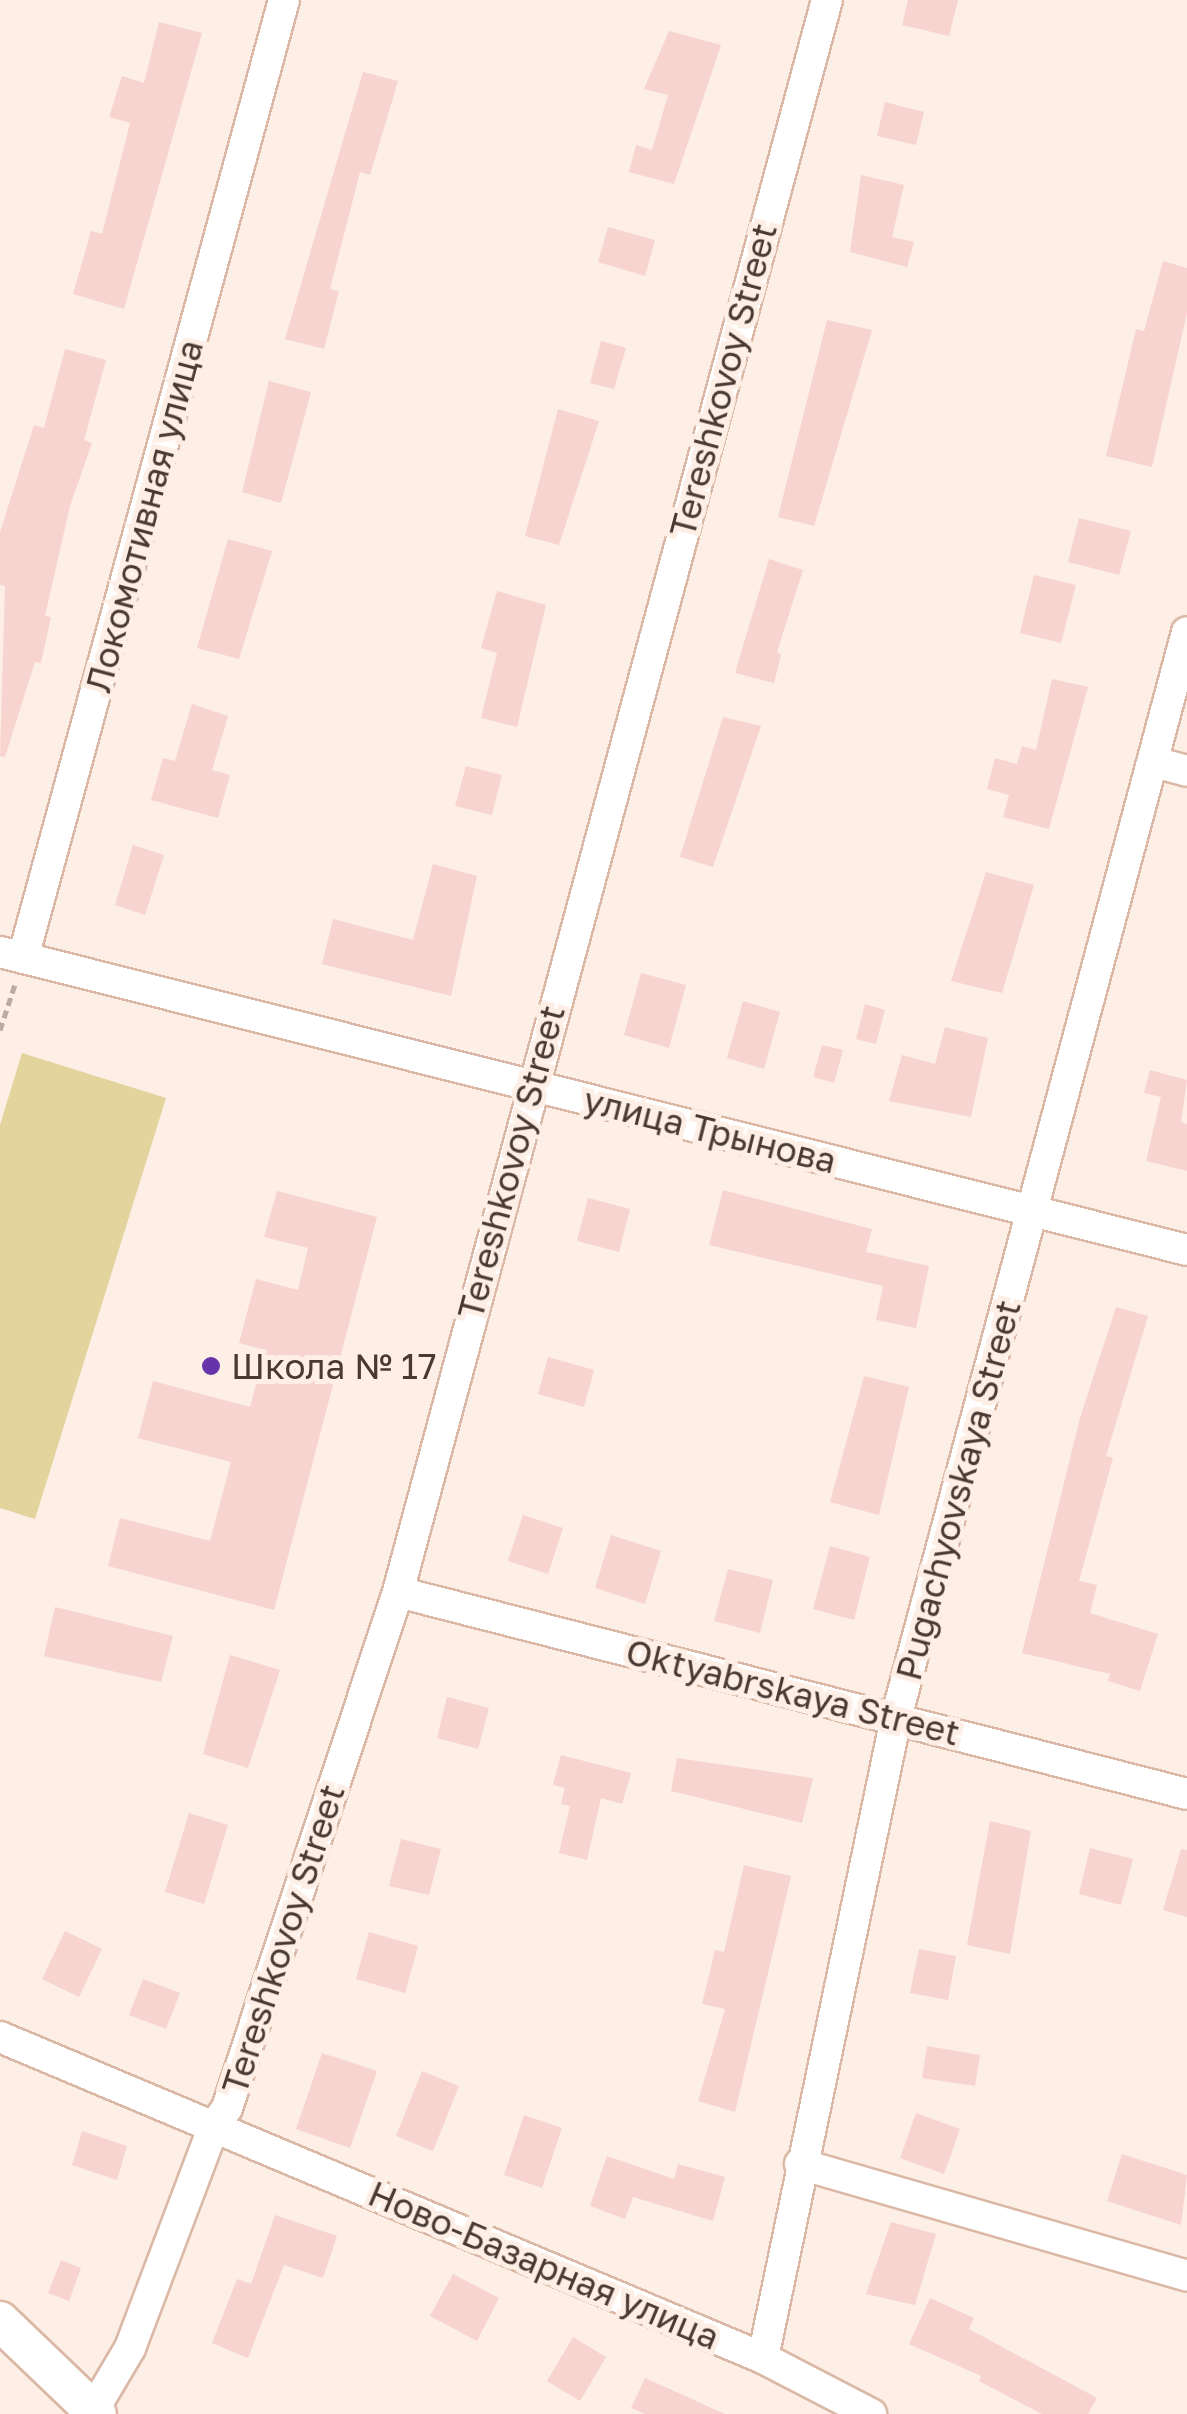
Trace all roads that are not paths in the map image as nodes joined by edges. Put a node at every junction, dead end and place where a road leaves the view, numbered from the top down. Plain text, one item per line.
1 (284, 0) edge
2 (827, 0) edge
3 (1187, 632) edge
4 (1154, 762) junction
5 (1187, 771) edge
6 (12, 955) edge
7 (530, 1085) junction
8 (1034, 1212) junction
9 (1187, 1250) edge
10 (398, 1592) junction
11 (896, 1718) junction
12 (1187, 1794) edge
13 (0, 2038) edge
14 (214, 2126) junction
15 (800, 2164) junction
16 (1187, 2276) edge
17 (0, 2321) edge
18 (763, 2358) junction
19 (94, 2413) edge
20 (871, 2414) edge

1 - 6 street, Локомотивная улица
2 - 7 street, Tereshkovoy Street
3 - 4 street, Pugachyovskaya Street
4 - 5 street
4 - 8 street, Pugachyovskaya Street
6 - 7 street, улица Трынова
7 - 8 street, улица Трынова
7 - 10 street, Tereshkovoy Street
8 - 9 street, улица Трынова
8 - 11 street, Pugachyovskaya Street
10 - 11 street, Oktyabrskaya Street
10 - 14 street, Tereshkovoy Street
11 - 12 street, Oktyabrskaya Street
11 - 15 street, Pugachyovskaya Street
13 - 14 street, Ново-Базарная улица
14 - 18 street, Ново-Базарная улица
14 - 19 street, Tereshkovoy Street
15 - 16 street
15 - 18 street, Pugachyovskaya Street
17 - 19 street
18 - 20 street, Ново-Базарная улица

